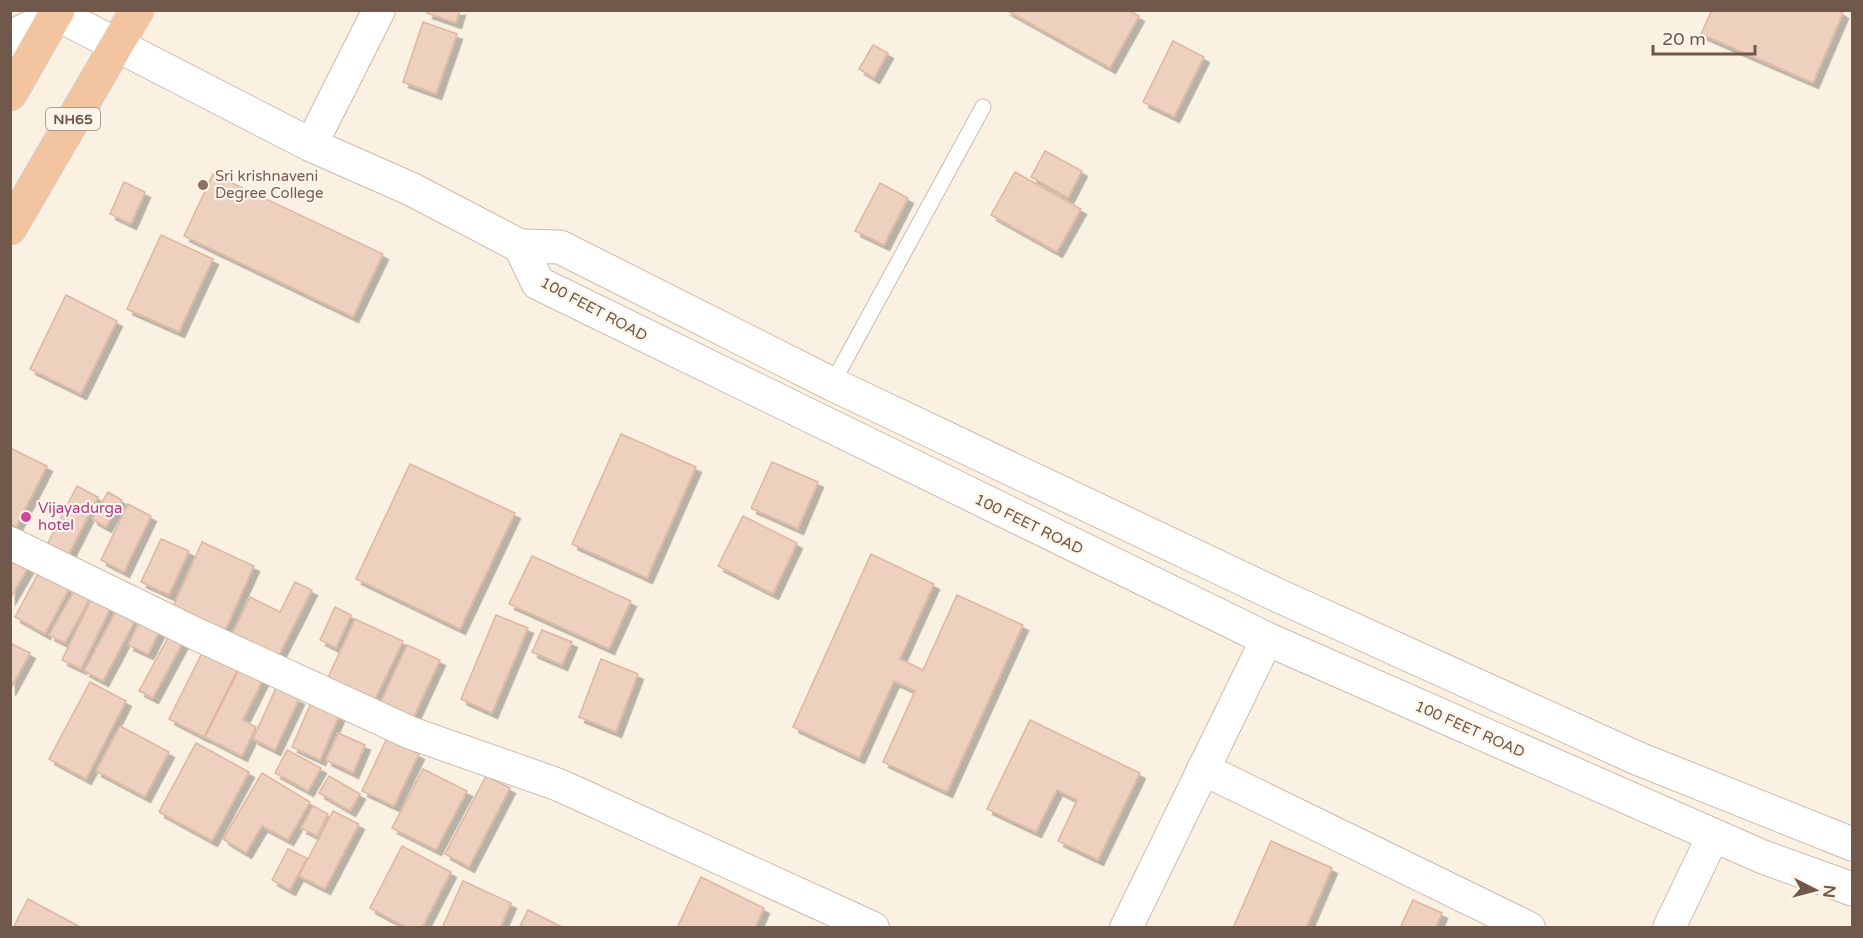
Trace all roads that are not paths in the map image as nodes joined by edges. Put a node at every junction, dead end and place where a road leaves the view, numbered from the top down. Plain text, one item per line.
1 (137, 10) edge
2 (379, 10) edge
3 (57, 12) edge
4 (10, 40) edge
5 (116, 45) junction
6 (10, 94) edge
7 (983, 107) dead end
8 (311, 145) junction
9 (10, 228) edge
10 (520, 246) junction
11 (832, 384) junction
12 (10, 543) edge
13 (1267, 639) junction
14 (1203, 769) junction
15 (1713, 836) junction
16 (1852, 844) edge
17 (1852, 889) edge
18 (873, 927) edge
19 (1126, 927) edge
20 (1529, 927) edge
21 (1669, 927) edge

1 - 5 highway, NH65
2 - 8 street
3 - 4 street
3 - 5 street
3 - 6 highway
5 - 8 street
5 - 9 highway, NH65
7 - 11 lane
8 - 10 street
10 - 11 street
10 - 13 street, 100 FEET ROAD
11 - 16 street
12 - 18 street
13 - 14 street
13 - 15 street, 100 FEET ROAD
14 - 19 street
14 - 20 street
15 - 17 street, 100 FEET ROAD
15 - 21 street

